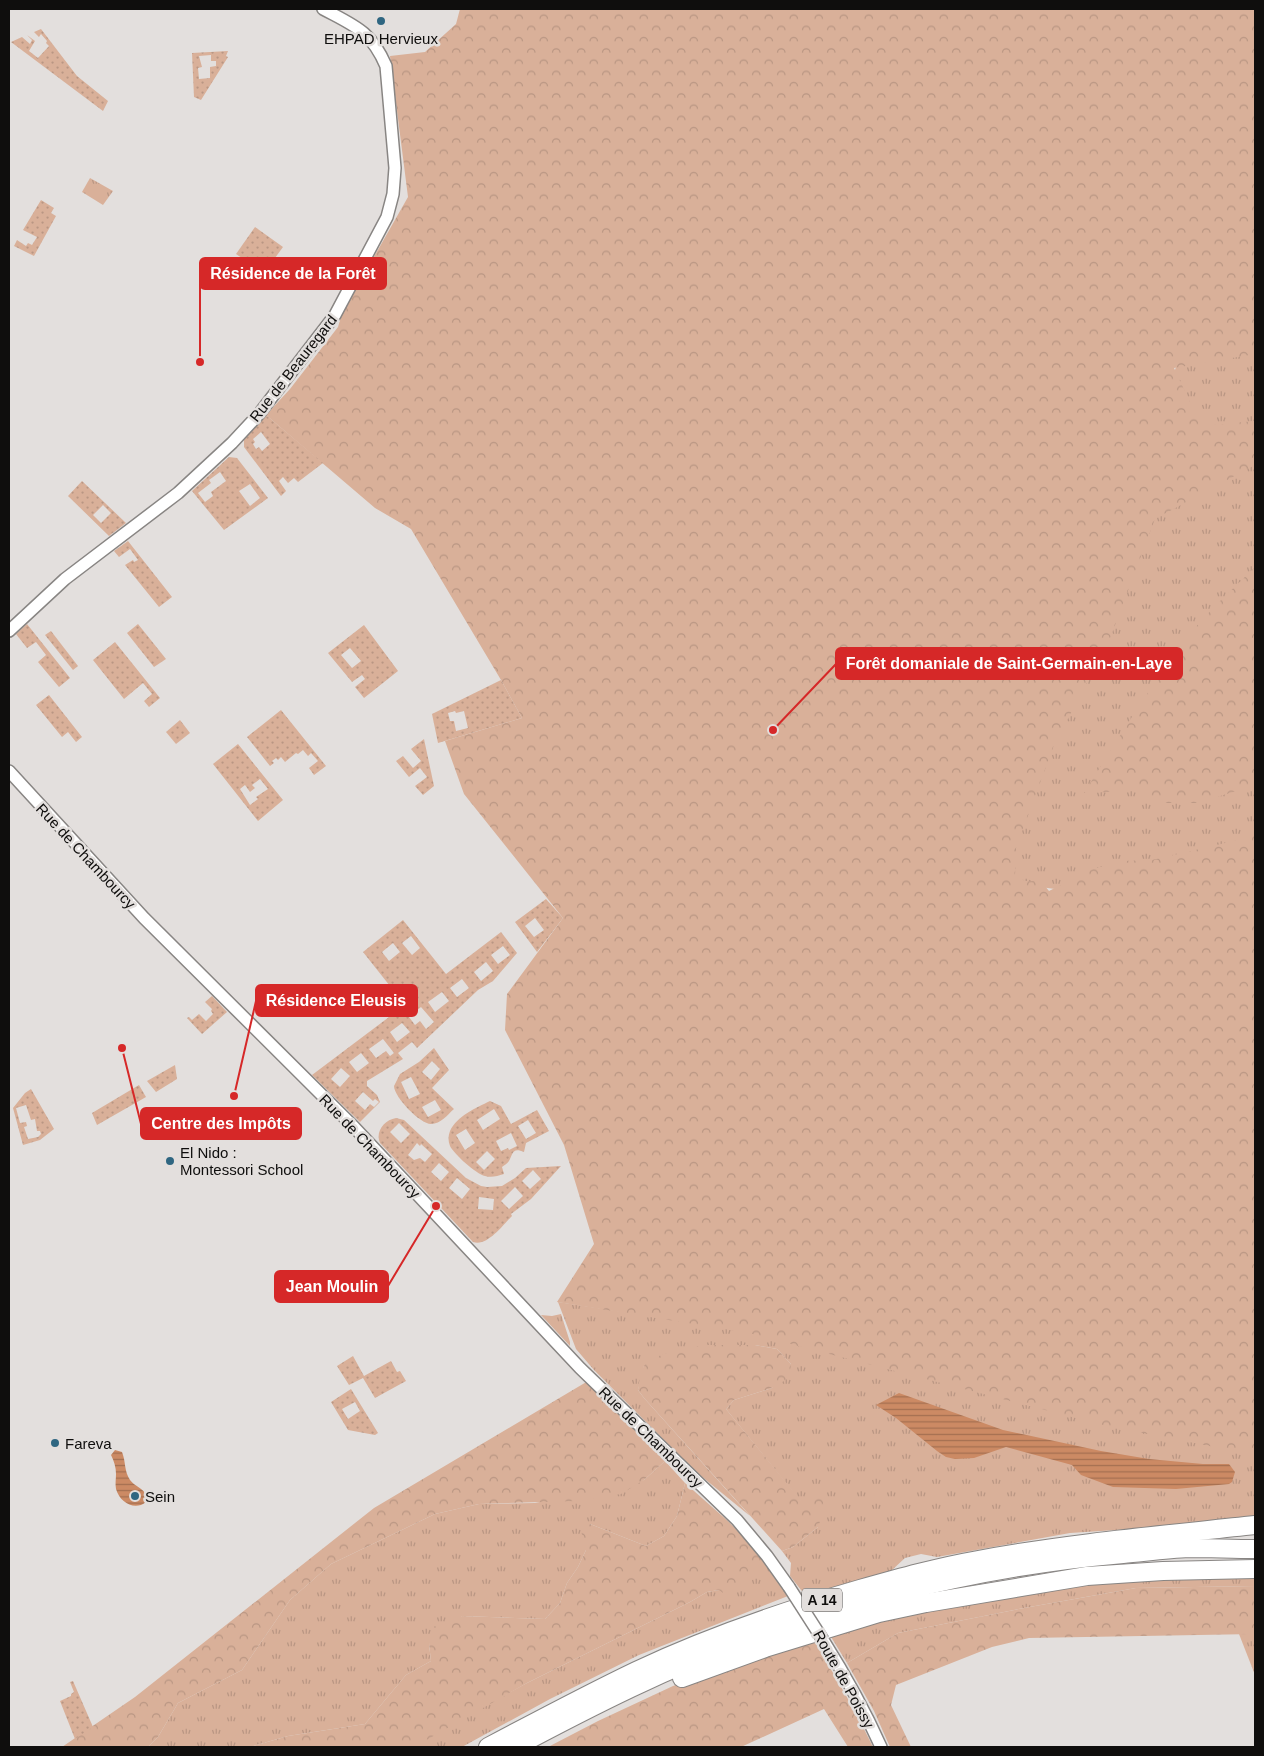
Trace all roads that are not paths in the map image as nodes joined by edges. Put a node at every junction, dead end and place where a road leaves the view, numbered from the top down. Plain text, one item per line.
1 (322, 9) edge
2 (9, 631) edge
3 (9, 772) edge
4 (1255, 1525) edge
5 (1180, 1533) junction
6 (1255, 1535) edge
7 (1255, 1549) edge
8 (1255, 1569) edge
9 (789, 1587) joint
10 (558, 1724) junction
11 (488, 1747) edge
12 (515, 1747) edge
13 (881, 1747) edge

1 - 2 street, Rue de Beauregard
3 - 9 street, Rue de Chambourcy
4 - 5 highway
5 - 6 highway, A 14
5 - 11 highway, A 14
7 - 10 highway, A 14
8 - 10 highway
9 - 13 street, Route de Poissy, bridge
10 - 12 highway, A 14

